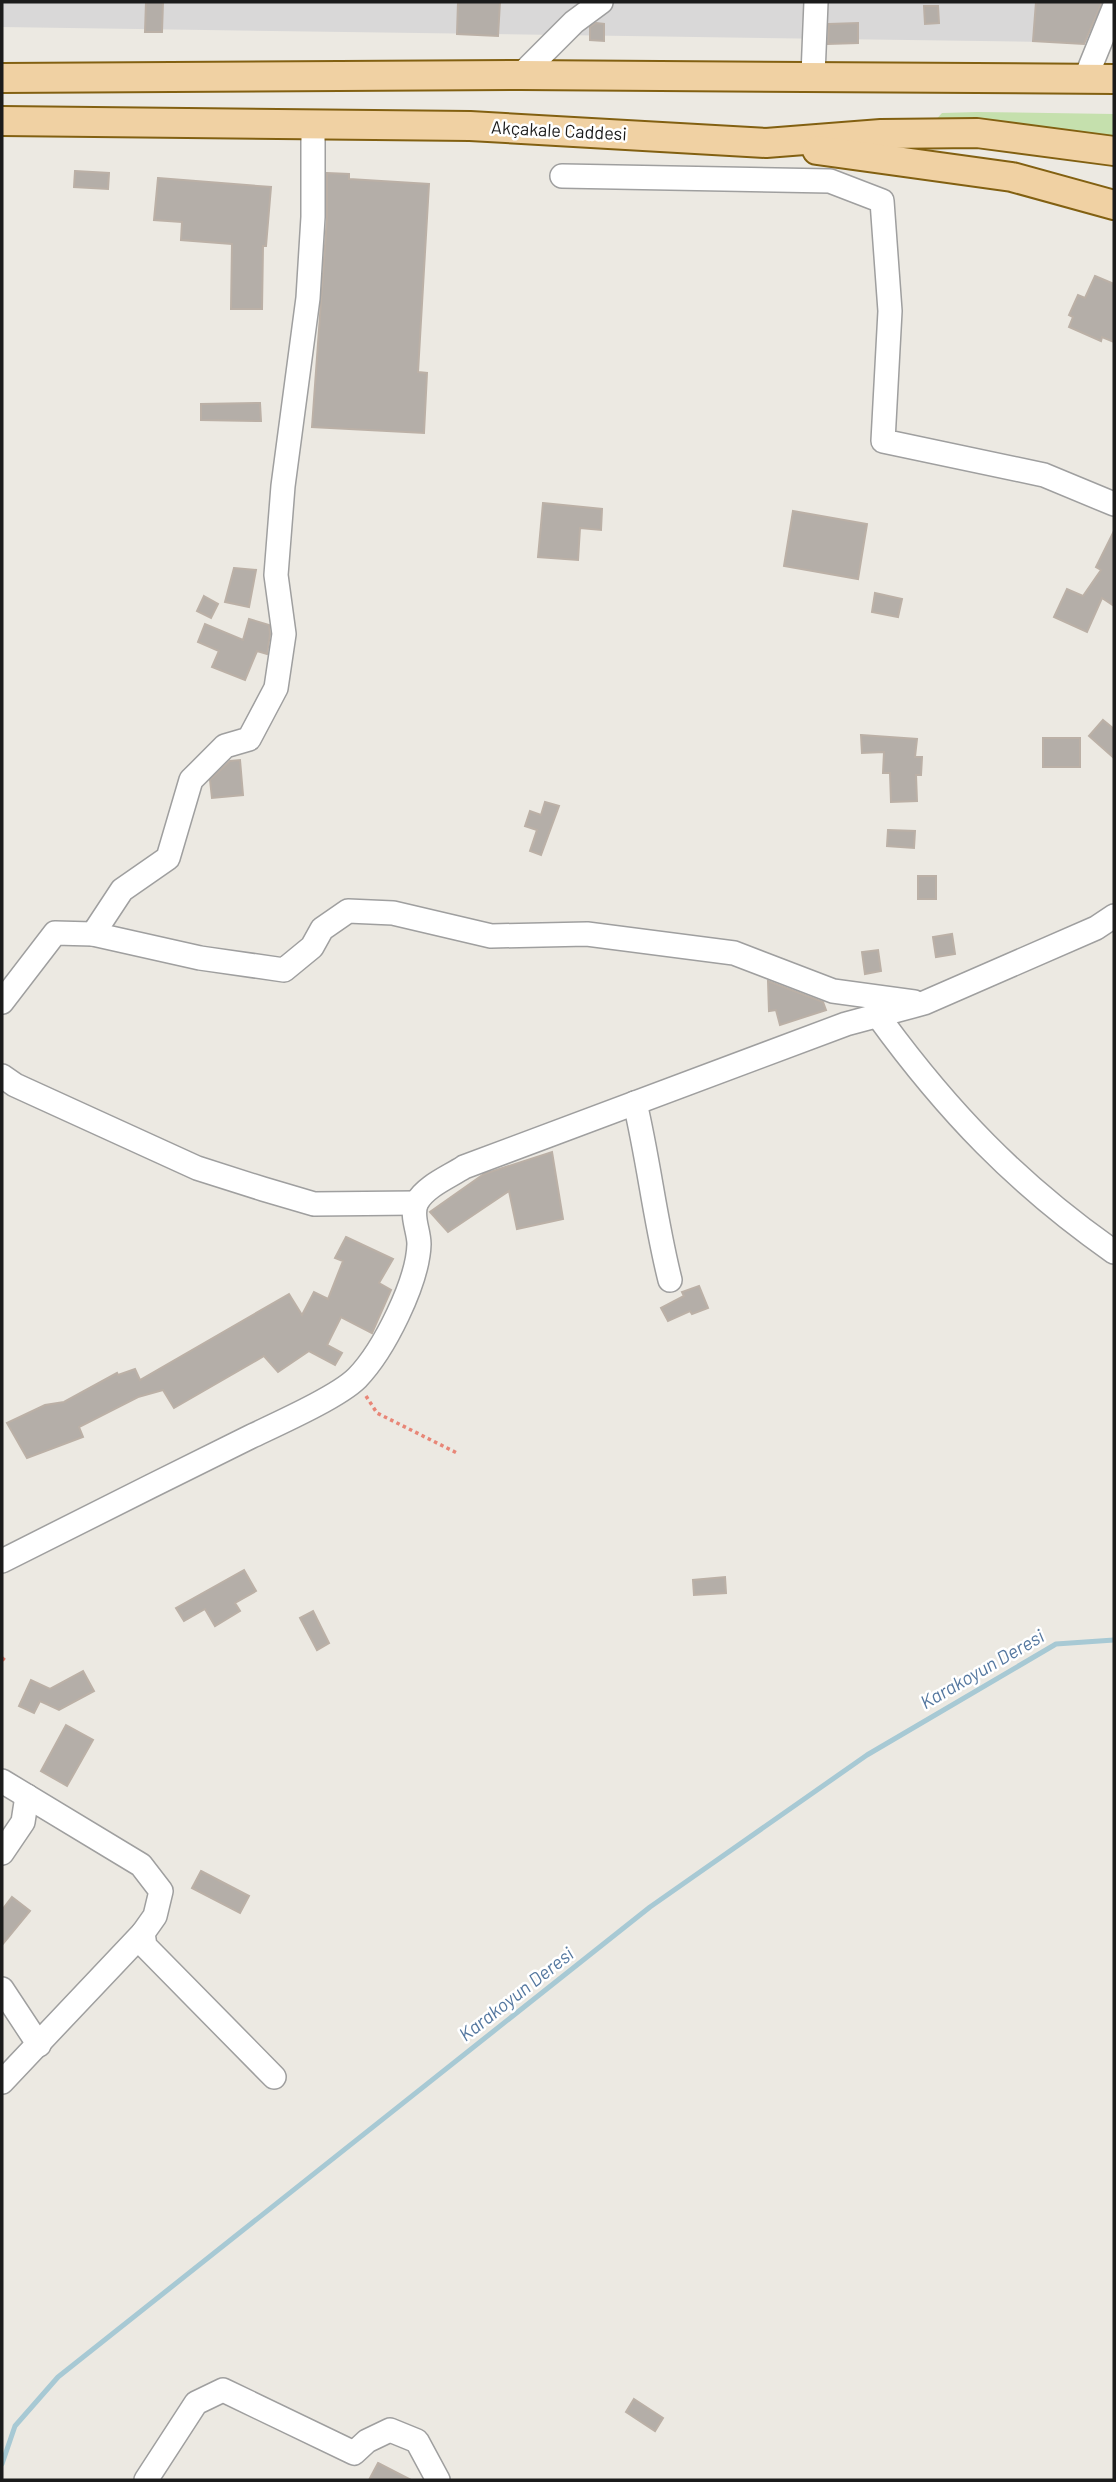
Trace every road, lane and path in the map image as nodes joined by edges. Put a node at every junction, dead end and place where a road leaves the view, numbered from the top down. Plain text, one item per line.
1 (601, 2) edge
2 (816, 2) edge
3 (1114, 8) edge
4 (521, 75) junction
5 (813, 75) junction
6 (1086, 77) junction
7 (2, 78) edge
8 (1114, 79) edge
9 (2, 121) edge
10 (313, 124) junction
11 (766, 143) junction
12 (1114, 151) edge
13 (562, 176) dead end
14 (1114, 205) edge
15 (1114, 504) edge
16 (1114, 916) edge
17 (93, 934) junction
18 (2, 1002) edge
19 (924, 1003) junction
20 (878, 1016) junction
21 (2, 1076) edge
22 (635, 1103) junction
23 (416, 1203) junction
24 (1114, 1252) edge
25 (670, 1280) dead end
26 (355, 1380) junction
27 (459, 1454) dead end
28 (2, 1561) edge
29 (2, 1781) edge
30 (27, 1796) junction
31 (2, 1853) edge
32 (143, 1933) junction
33 (2, 1989) edge
34 (39, 2045) junction
35 (274, 2077) dead end
36 (2, 2082) edge
37 (146, 2480) edge
38 (438, 2480) edge

1 - 4 street
2 - 5 street
3 - 6 street
4 - 5 main road
4 - 7 main road
5 - 6 main road
6 - 8 main road
9 - 10 main road, Akçakale Caddesi
10 - 11 main road, Akçakale Caddesi
10 - 17 street
11 - 12 main road, Akçakale Caddesi
11 - 14 main road
13 - 15 street
16 - 19 street
17 - 18 street
17 - 19 street
19 - 20 street
20 - 22 street
20 - 24 street
21 - 23 street
22 - 23 street
22 - 25 street
23 - 26 street
26 - 27 path
26 - 28 street
29 - 30 street
30 - 31 street
30 - 32 street
32 - 34 street
32 - 35 street
33 - 34 street
34 - 36 street
37 - 38 street

